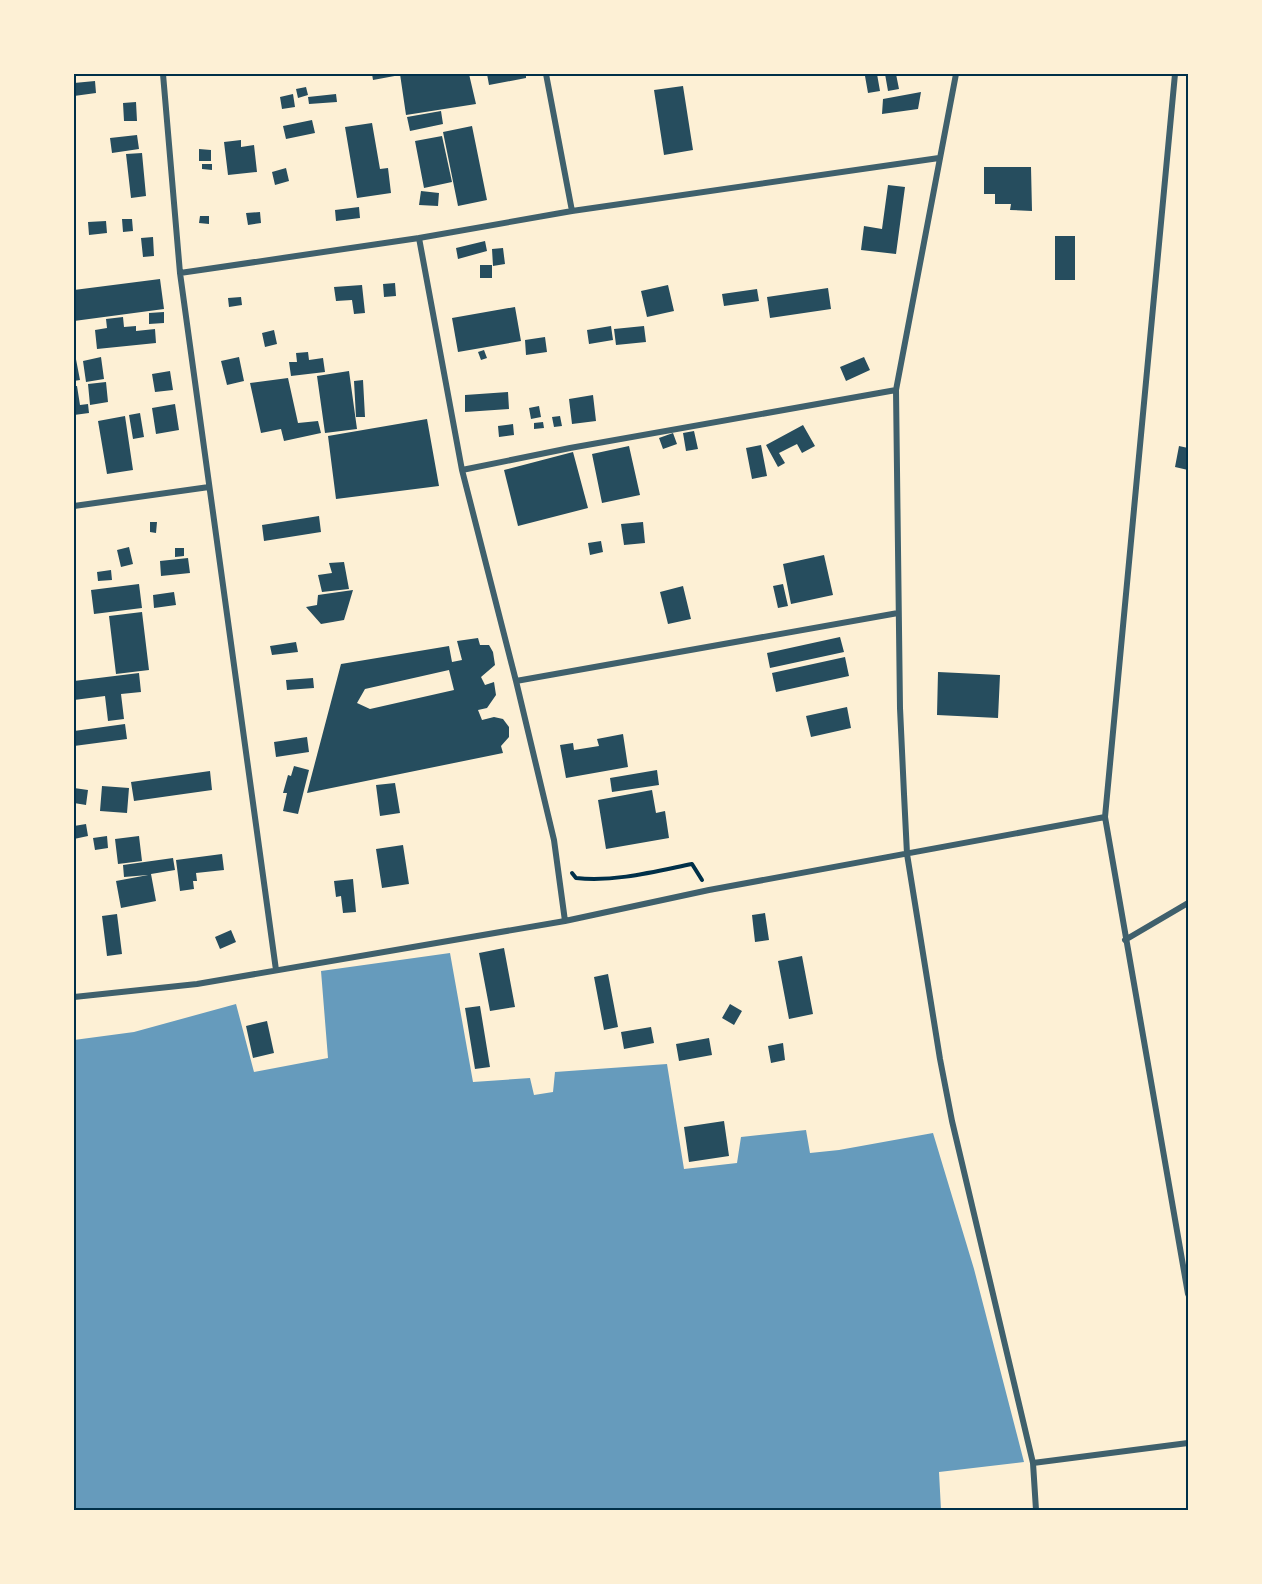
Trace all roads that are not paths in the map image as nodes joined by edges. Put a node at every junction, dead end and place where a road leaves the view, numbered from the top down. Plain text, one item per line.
1 (163, 74) edge
2 (546, 74) edge
3 (956, 74) edge
4 (1175, 74) edge
5 (939, 158) junction
6 (572, 212) junction
7 (419, 238) junction
8 (180, 273) junction
9 (896, 390) junction
10 (462, 470) junction
11 (209, 487) junction
12 (74, 506) edge
13 (898, 613) junction
14 (516, 681) junction
15 (1105, 818) junction
16 (907, 854) junction
17 (1188, 903) edge
18 (565, 921) junction
19 (1125, 940) junction
20 (276, 970) junction
21 (74, 998) edge
22 (1188, 1294) edge
23 (1188, 1443) edge
24 (1033, 1464) junction
25 (1036, 1510) edge

1 - 8 street
2 - 6 street
3 - 5 street
4 - 15 street
5 - 6 street
5 - 9 street
6 - 7 street
7 - 8 street
7 - 10 street
8 - 11 street
9 - 10 street
9 - 13 street
10 - 14 street
11 - 12 street
11 - 20 street
13 - 14 street
13 - 16 street
14 - 18 street
15 - 16 street
15 - 19 street
16 - 18 street
16 - 24 street
17 - 19 street
18 - 20 street
19 - 22 street
20 - 21 street
23 - 24 street
24 - 25 street

